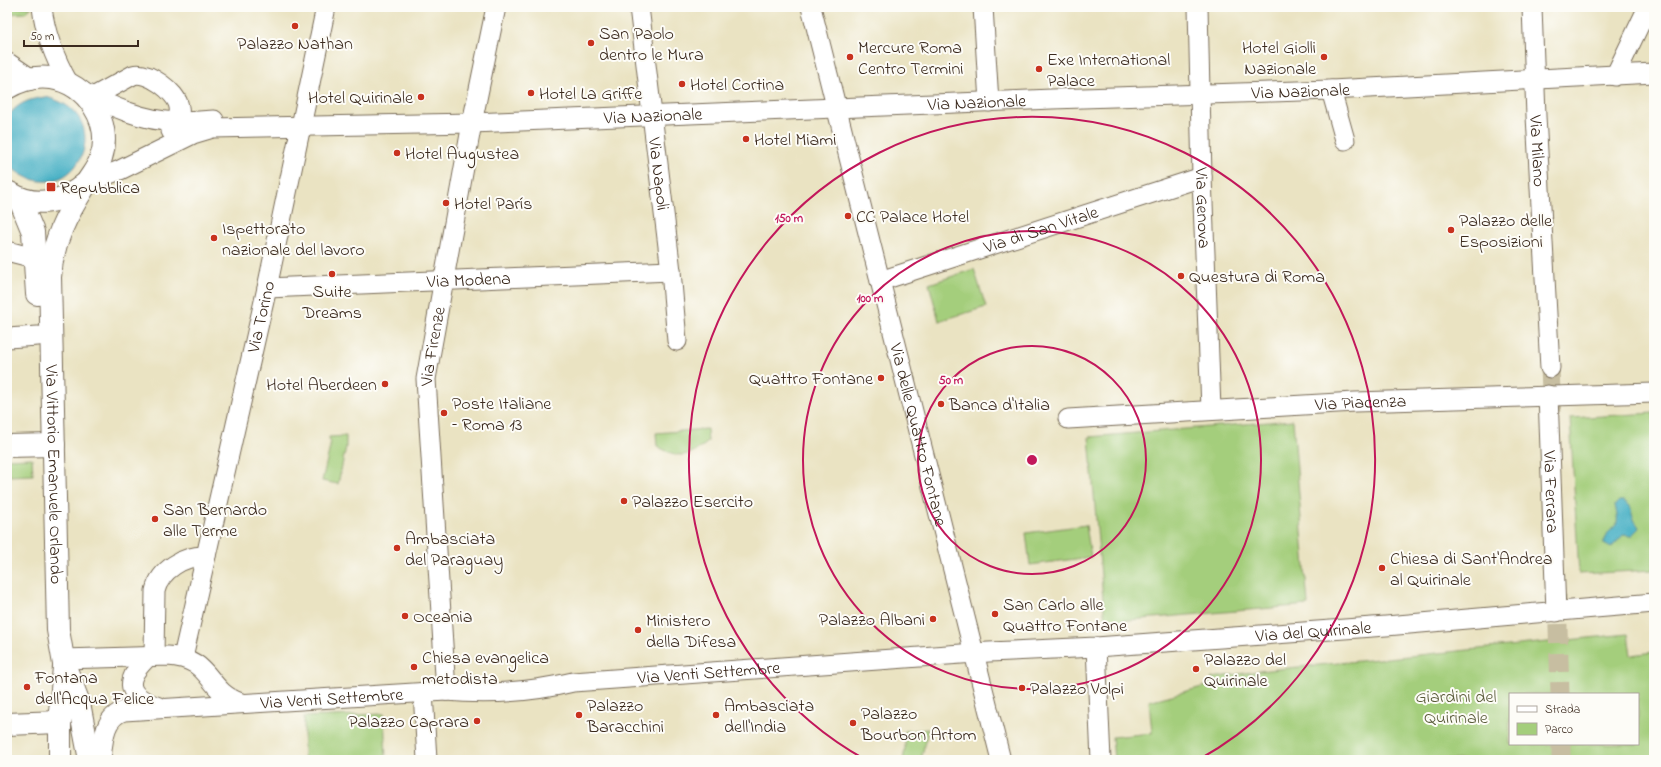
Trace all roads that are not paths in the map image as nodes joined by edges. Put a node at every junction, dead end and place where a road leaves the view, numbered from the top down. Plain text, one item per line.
1 (42, 7) edge
2 (326, 7) edge
3 (496, 7) edge
4 (639, 7) edge
5 (811, 7) edge
6 (983, 7) edge
7 (1198, 7) edge
8 (1532, 7) edge
9 (1648, 7) edge
10 (1654, 27) edge
11 (1636, 33) junction
12 (14, 72) edge
13 (1654, 73) edge
14 (1615, 76) junction
15 (1534, 80) junction
16 (79, 90) junction
17 (1331, 90) junction
18 (1200, 94) junction
19 (989, 102) junction
20 (837, 109) junction
21 (653, 116) junction
22 (177, 122) junction
23 (472, 123) junction
24 (300, 128) junction
25 (213, 129) junction
26 (1345, 140) dead end
27 (158, 150) junction
28 (1202, 177) junction
29 (86, 183) junction
30 (13, 194) edge
31 (7, 251) edge
32 (34, 258) junction
33 (671, 271) junction
34 (445, 280) junction
35 (880, 281) junction
36 (43, 286) junction
37 (267, 288) junction
38 (38, 336) junction
39 (7, 338) edge
40 (677, 341) dead end
41 (1550, 368) tunnel mouth
42 (1654, 393) edge
43 (1548, 395) junction
44 (1211, 410) junction
45 (1068, 419) dead end
46 (48, 445) junction
47 (7, 446) edge
48 (206, 556) junction
49 (1654, 603) edge
50 (1556, 612) junction
51 (1096, 647) junction
52 (973, 653) junction
53 (151, 656) junction
54 (183, 657) junction
55 (63, 661) junction
56 (207, 675) junction
57 (446, 691) junction
58 (423, 692) junction
59 (241, 703) junction
60 (167, 708) junction
61 (59, 722) junction
62 (7, 724) edge
63 (60, 760) edge
64 (90, 760) edge
65 (101, 760) edge
66 (427, 760) edge
67 (1001, 760) edge
68 (1101, 760) edge

1 - 16 street
2 - 24 street, Via Torino
3 - 23 street, Via Firenze
4 - 21 street, Via Napoli
5 - 20 street, Via delle Quattro Fontane
6 - 19 street
7 - 18 street, Via Genova
8 - 15 street, Via Milano
9 - 11 street
10 - 11 street
11 - 14 street
12 - 16 main road
13 - 14 street, Via Nazionale
14 - 15 street, Via Nazionale
15 - 17 street, Via Nazionale
15 - 41 street, Via Milano
16 - 22 street
16 - 22 street
16 - 29 main road
17 - 18 street, Via Nazionale
17 - 26 street
18 - 19 street, Via Nazionale
18 - 28 street, Via Genova
19 - 20 street, Via Nazionale
20 - 21 street, Via Nazionale
20 - 35 street, Via delle Quattro Fontane
21 - 23 street, Via Nazionale
21 - 33 street, Via Napoli
22 - 25 street
22 - 27 street
23 - 24 street, Via Nazionale
23 - 34 street, Via Firenze
24 - 25 street, Via Nazionale
24 - 37 street, Via Torino
25 - 27 street
27 - 29 street
28 - 35 street, Via di San Vitale
28 - 44 street, Via Genova
29 - 30 main road
29 - 36 main road
30 - 32 main road
31 - 32 street
32 - 36 main road
33 - 34 street, Via Modena
33 - 40 street, Via Napoli
34 - 37 street, Via Modena
34 - 57 street, Via Firenze
35 - 52 street, Via delle Quattro Fontane
36 - 38 main road, Via Vittorio Emanuele Orlando
36 - 46 main road, Via Vittorio Emanuele Orlando
37 - 48 street, Via Torino
38 - 39 street
38 - 46 main road, Via Vittorio Emanuele Orlando
42 - 43 street, Via Piacenza
43 - 44 street, Via Piacenza
43 - 50 street, Via Ferrara
44 - 45 street, Via Piacenza
46 - 47 main road
46 - 55 main road, Via Vittorio Emanuele Orlando
48 - 53 street
48 - 54 street, Via Torino
49 - 50 street, Via del Quirinale
50 - 51 street, Via del Quirinale
51 - 52 street, Via del Quirinale
51 - 68 street
52 - 57 street, Via Venti Settembre
52 - 67 street, Via delle Quattro Fontane
53 - 54 street
53 - 55 street
53 - 60 street
54 - 56 street
55 - 61 main road
55 - 64 main road
56 - 59 street
56 - 60 street
57 - 58 street, Via Venti Settembre
58 - 59 street, Via Venti Settembre
58 - 66 street
59 - 60 street, Via Venti Settembre
60 - 65 street, Via Venti Settembre
61 - 62 main road
61 - 63 main road

